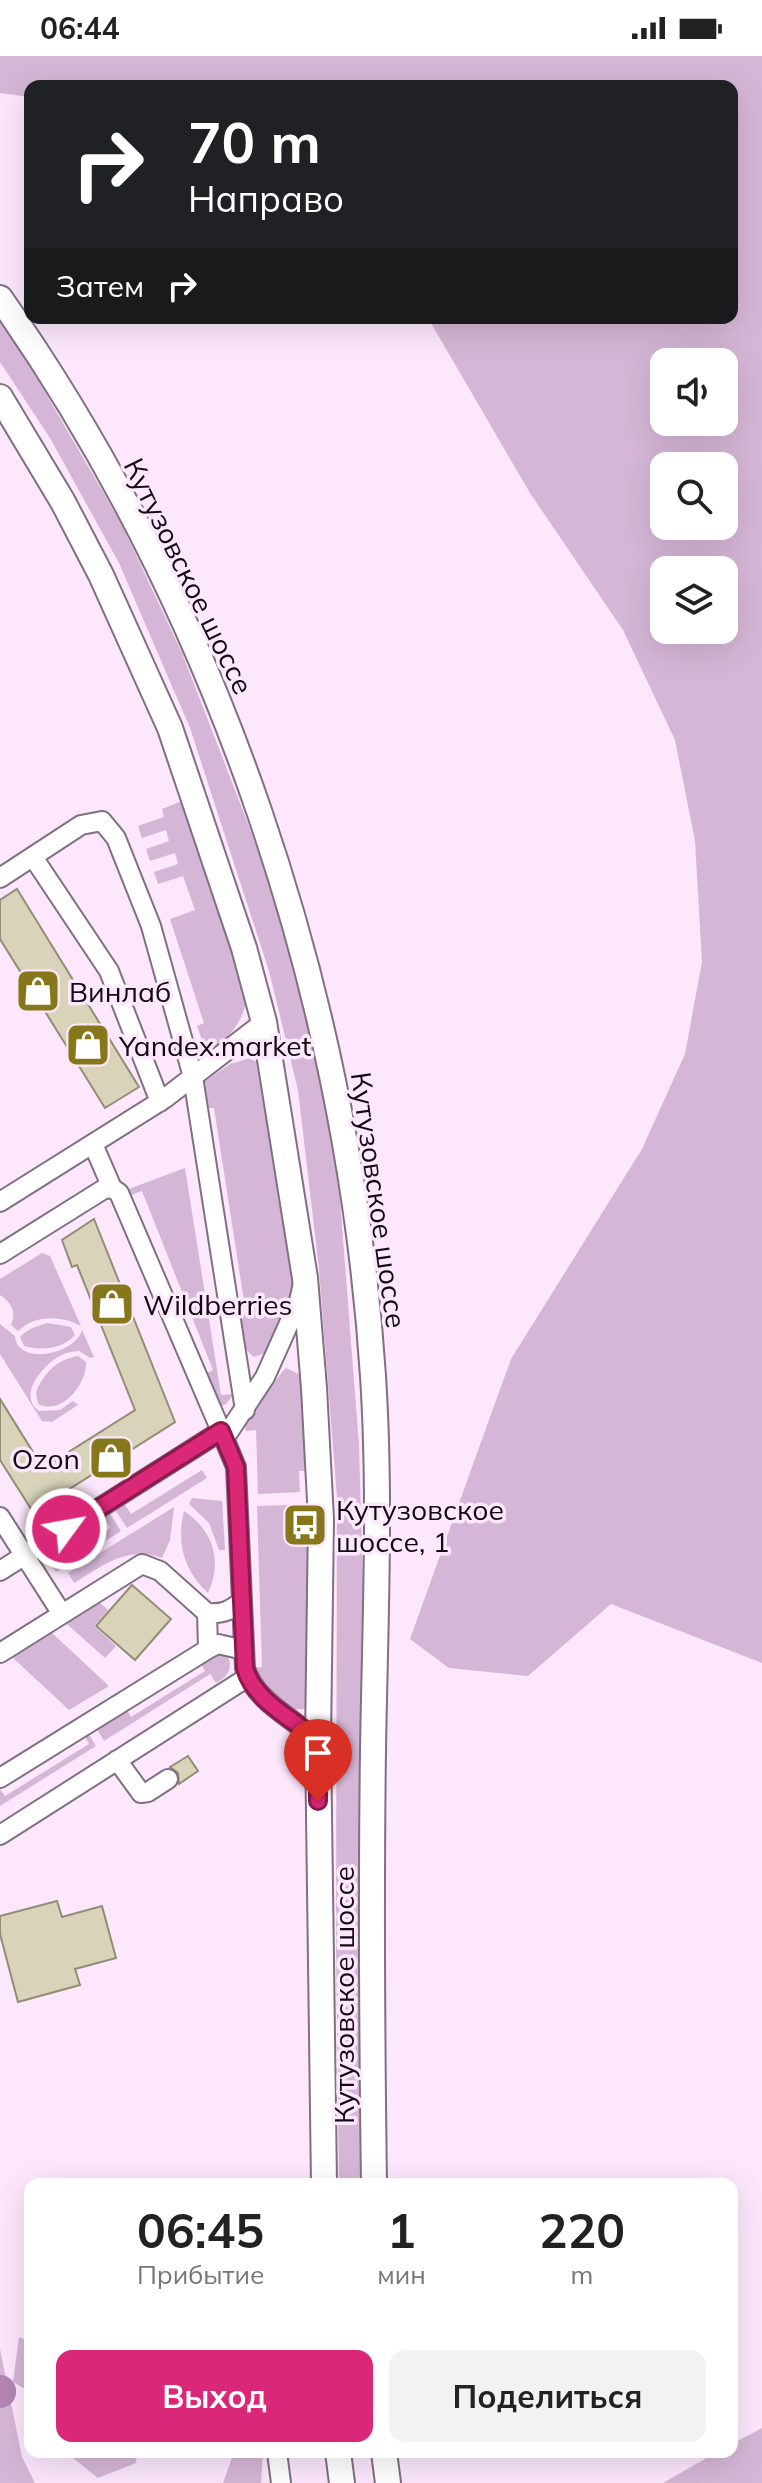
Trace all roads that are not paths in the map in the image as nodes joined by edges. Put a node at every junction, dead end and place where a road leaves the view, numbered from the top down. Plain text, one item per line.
1 (0, 298) edge
2 (0, 397) edge
3 (33, 857) junction
4 (0, 878) edge
5 (264, 1022) junction
6 (193, 1077) junction
7 (160, 1102) junction
8 (93, 1144) junction
9 (112, 1188) junction
10 (0, 1202) edge
11 (0, 1254) edge
12 (305, 1278) junction
13 (245, 1410) junction
14 (222, 1435) junction
15 (0, 1517) edge
16 (25, 1556) junction
17 (0, 1571) edge
18 (242, 1601) junction
19 (207, 1613) junction
20 (62, 1614) junction
21 (208, 1649) junction
22 (244, 1650) junction
23 (0, 1653) edge
24 (248, 1677) junction
25 (318, 1740) junction
26 (117, 1760) junction
27 (0, 1778) edge
28 (168, 1779) dead end
29 (0, 1835) edge
30 (324, 2178) edge
31 (374, 2178) edge
32 (278, 2458) edge
33 (339, 2458) edge
34 (385, 2458) edge
35 (281, 2483) edge
36 (342, 2483) edge
37 (388, 2483) edge

1 - 31 main road, Кутузовское шоссе
2 - 5 main road, Кутузовское шоссе
3 - 4 lane
3 - 6 lane
3 - 7 lane
5 - 6 lane
5 - 12 main road, Кутузовское шоссе
6 - 7 lane
6 - 13 lane
7 - 8 lane
8 - 9 lane
8 - 10 lane
9 - 11 lane
9 - 14 lane
12 - 13 lane
12 - 25 main road, Кутузовское шоссе
13 - 14 lane
14 - 16 lane
14 - 18 lane
15 - 16 lane
16 - 17 lane
16 - 20 lane
18 - 19 lane
18 - 22 lane
19 - 20 lane
19 - 21 lane
20 - 23 lane
21 - 22 lane
21 - 27 lane
22 - 24 lane
24 - 25 lane
24 - 26 lane
25 - 30 main road, Кутузовское шоссе
26 - 28 lane
26 - 29 lane
32 - 35 lane
33 - 36 main road
34 - 37 main road

